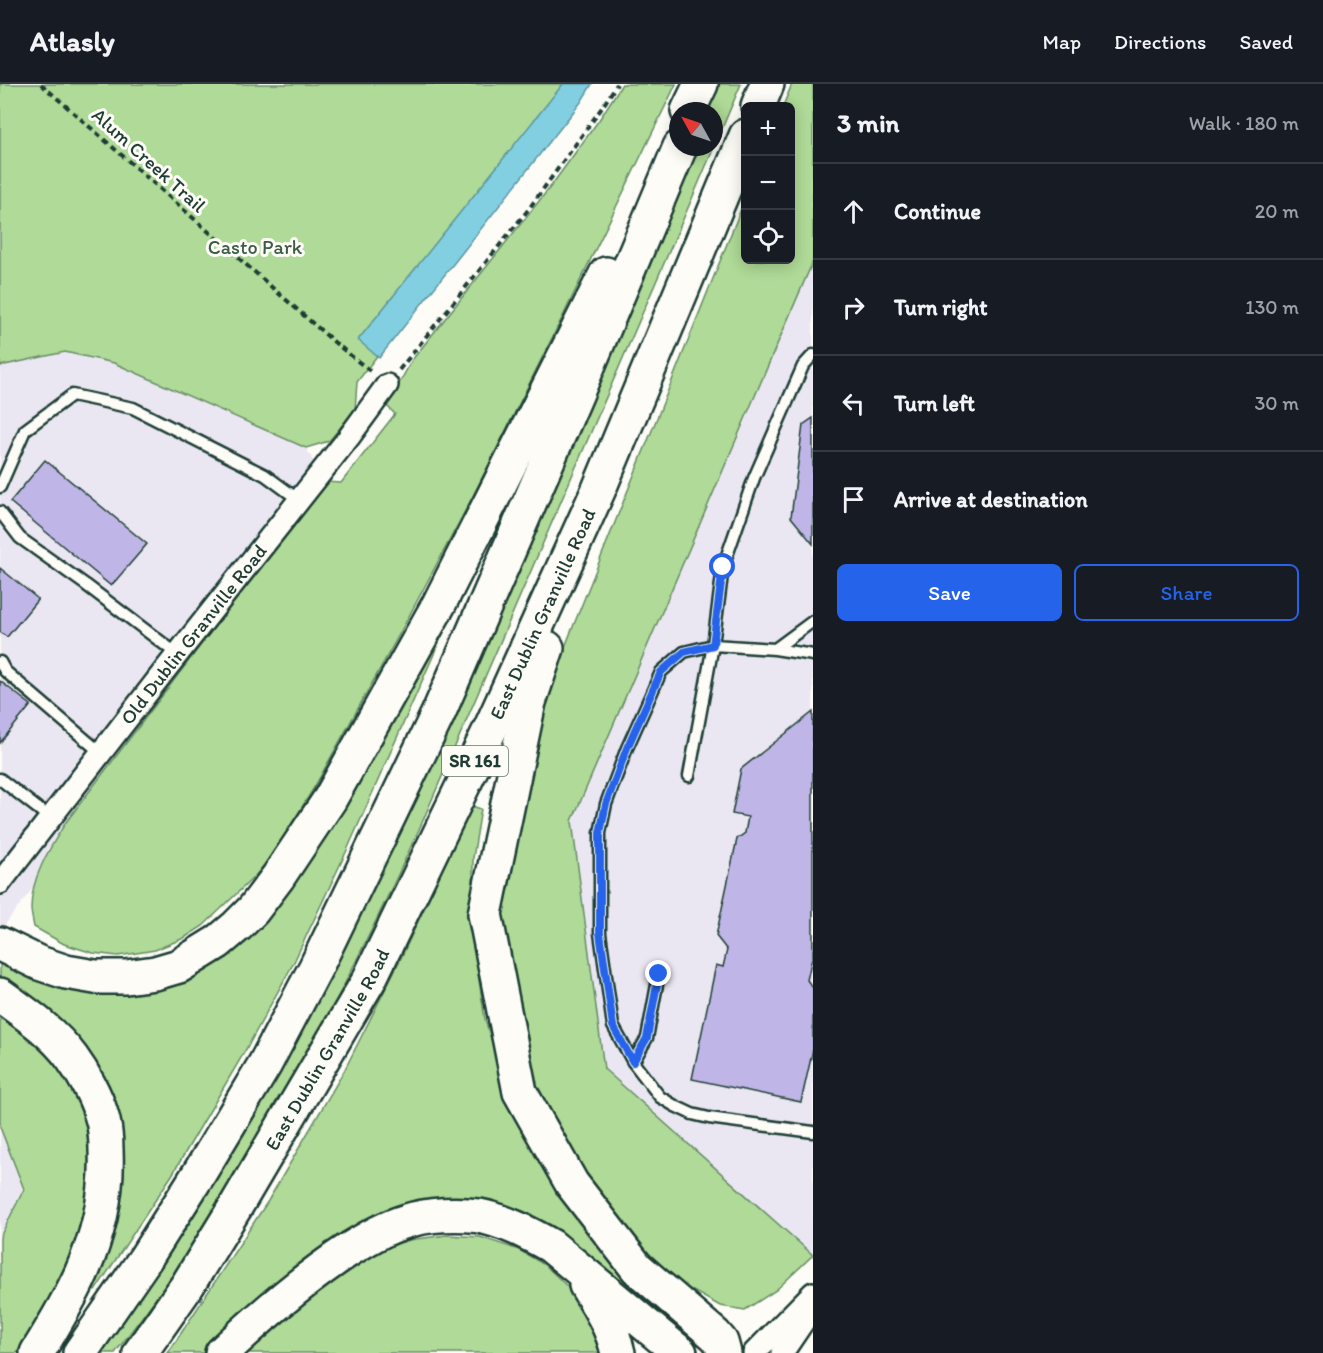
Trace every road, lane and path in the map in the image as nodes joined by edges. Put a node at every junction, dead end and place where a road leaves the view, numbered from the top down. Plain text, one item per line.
1 (41, 84) edge
2 (617, 84) edge
3 (701, 84) edge
4 (707, 84) edge
5 (767, 84) edge
6 (692, 102) edge
7 (700, 102) edge
8 (760, 102) edge
9 (669, 148) edge
10 (741, 148) edge
11 (677, 156) edge
12 (813, 355) edge
13 (381, 380) junction
14 (0, 487) edge
15 (599, 489) junction
16 (299, 500) junction
17 (0, 512) edge
18 (813, 621) edge
19 (713, 645) junction
20 (775, 649) junction
21 (177, 654) junction
22 (813, 655) edge
23 (0, 662) edge
24 (100, 753) junction
25 (689, 776) dead end
26 (0, 779) edge
27 (50, 818) junction
28 (0, 883) edge
29 (0, 944) edge
30 (659, 974) dead end
31 (0, 995) edge
32 (633, 1062) junction
33 (813, 1132) edge
34 (572, 1263) junction
35 (813, 1293) edge
36 (813, 1307) edge
37 (37, 1353) edge
38 (80, 1353) edge
39 (140, 1353) edge
40 (222, 1353) edge
41 (618, 1353) edge
42 (680, 1353) edge
43 (724, 1353) edge
44 (754, 1353) edge
45 (782, 1353) edge

1 - 13 path, Alum Creek Trail
2 - 13 path
3 - 6 main road
4 - 7 main road
5 - 8 main road
9 - 29 main road
10 - 15 main road, East Dublin Granville Road / SR 161
11 - 38 main road, SR 161
12 - 19 lane
13 - 16 street, Old Dublin Granville Road
14 - 16 lane
15 - 39 main road, East Dublin Granville Road / SR 161
15 - 43 main road
16 - 21 street, Old Dublin Granville Road
17 - 21 lane
18 - 20 lane
19 - 20 lane
19 - 25 lane
19 - 32 lane
20 - 22 lane
21 - 24 street, Old Dublin Granville Road
23 - 24 lane
24 - 27 street, Old Dublin Granville Road
26 - 27 lane
27 - 28 street, Old Dublin Granville Road
30 - 32 lane
31 - 37 main road
32 - 33 lane
34 - 40 main road
34 - 41 main road
34 - 42 main road
35 - 44 street
36 - 45 street

